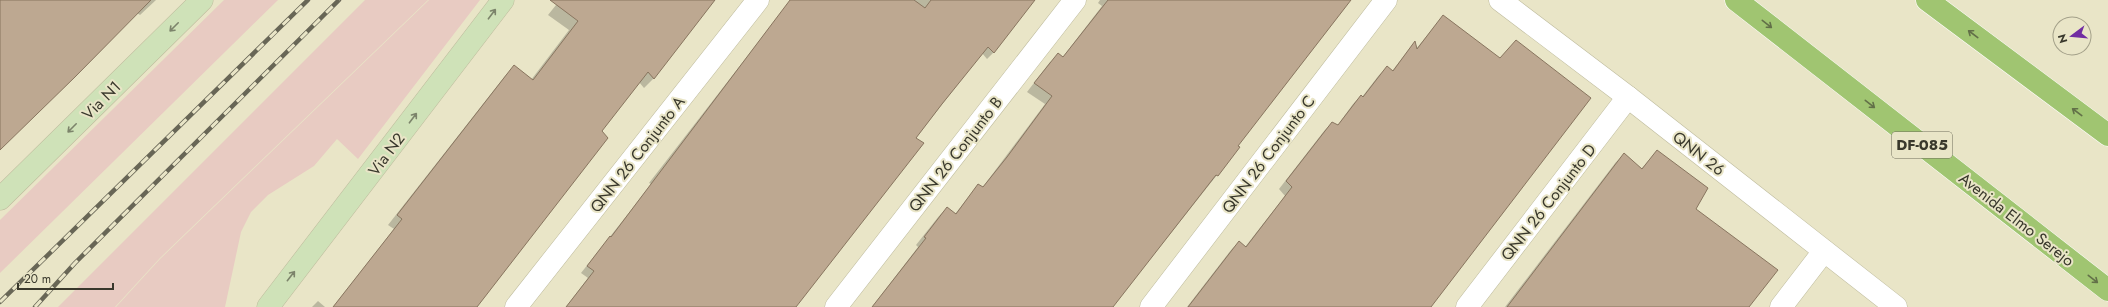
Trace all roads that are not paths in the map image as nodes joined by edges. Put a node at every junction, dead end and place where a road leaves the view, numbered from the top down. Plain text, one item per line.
1 (202, 0) edge
2 (503, 0) edge
3 (758, 0) edge
4 (1075, 0) edge
5 (1386, 0) edge
6 (1500, 0) edge
7 (1736, 0) edge
8 (1927, 0) edge
9 (1628, 97) junction
10 (2108, 136) edge
11 (0, 199) edge
12 (1824, 251) junction
13 (2108, 290) edge
14 (268, 307) edge
15 (516, 307) edge
16 (836, 307) edge
17 (1151, 307) edge
18 (1467, 307) edge
19 (1782, 307) edge
20 (1896, 307) edge

1 -> 11 main road, Via N1
14 -> 2 main road, Via N2
3 - 15 street, QNN 26 Conjunto A
4 - 16 street, QNN 26 Conjunto B
5 - 17 street, QNN 26 Conjunto C
6 - 9 street, QNN 26
7 -> 13 main road, Avenida Elmo Serejo / DF-085
10 -> 8 main road
9 - 12 street, QNN 26
9 - 18 street, QNN 26 Conjunto D
12 - 19 street
12 - 20 street, QNN 26

